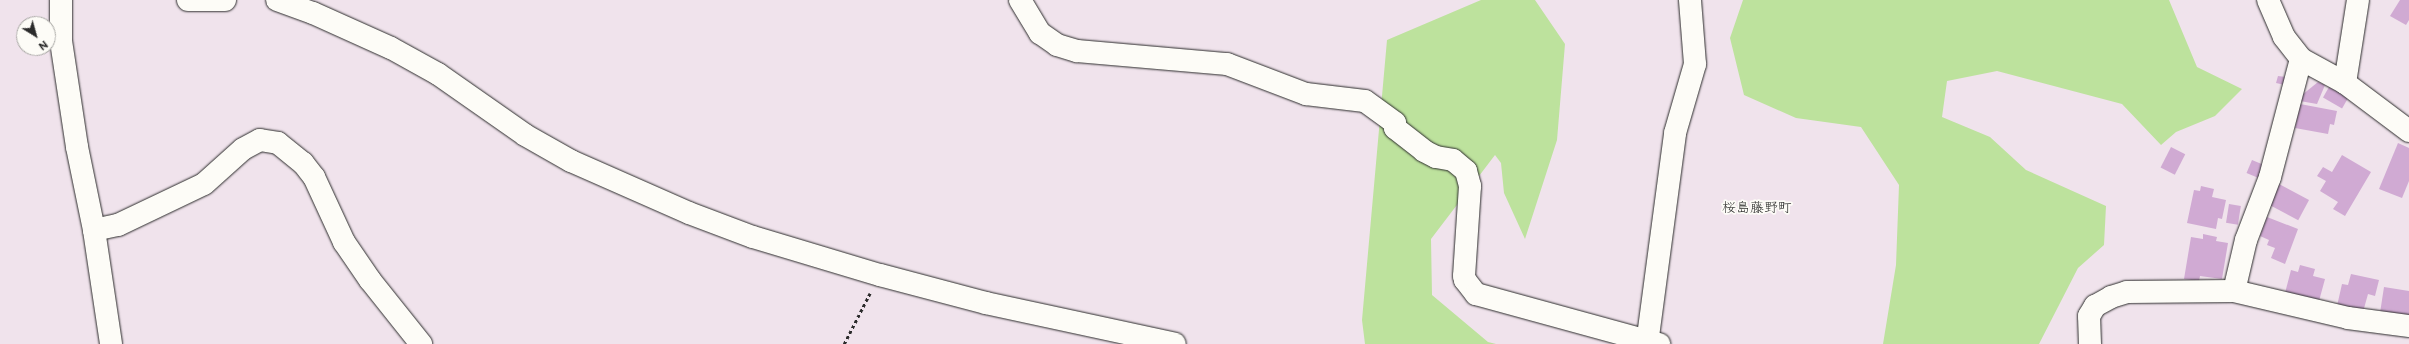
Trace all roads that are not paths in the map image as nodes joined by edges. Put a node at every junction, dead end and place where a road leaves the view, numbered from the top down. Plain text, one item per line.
1 (61, 0) edge
2 (188, 0) edge
3 (225, 0) edge
4 (277, 0) edge
5 (1020, 0) edge
6 (1690, 0) edge
7 (2268, 0) edge
8 (2358, 0) edge
9 (2301, 59) junction
10 (2345, 83) junction
11 (2409, 131) edge
12 (94, 230) junction
13 (2234, 291) junction
14 (2409, 326) edge
15 (1651, 343) edge
16 (111, 344) edge
17 (421, 344) edge
18 (1175, 344) edge
19 (2090, 344) edge

1 - 12 street
2 - 3 street
4 - 18 street
5 - 15 street
6 - 15 street
7 - 9 street
8 - 10 street
9 - 10 street
9 - 13 street
10 - 11 street
12 - 16 street
12 - 17 street
13 - 14 street
13 - 19 street

